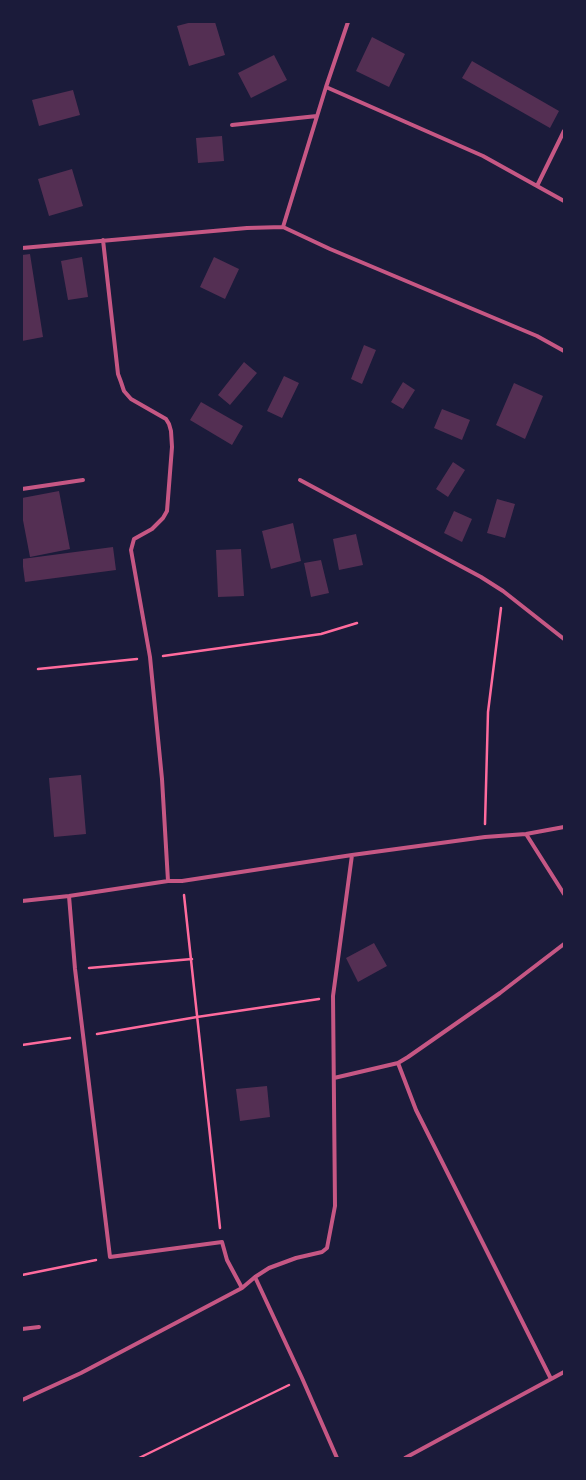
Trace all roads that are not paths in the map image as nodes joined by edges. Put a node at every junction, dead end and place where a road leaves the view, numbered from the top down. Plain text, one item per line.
1 (348, 22) edge
2 (326, 87) junction
3 (317, 116) junction
4 (232, 125) dead end
5 (564, 131) edge
6 (537, 186) junction
7 (564, 201) edge
8 (283, 227) junction
9 (103, 240) junction
10 (22, 248) edge
11 (564, 351) edge
12 (83, 480) dead end
13 (300, 480) dead end
14 (22, 489) edge
15 (564, 639) edge
16 (564, 827) edge
17 (526, 834) junction
18 (352, 855) junction
19 (168, 881) junction
20 (564, 894) edge
21 (69, 896) junction
22 (22, 901) edge
23 (564, 944) edge
24 (398, 1063) junction
25 (334, 1078) junction
26 (254, 1277) junction
27 (242, 1288) junction
28 (39, 1327) dead end
29 (22, 1329) edge
30 (564, 1372) edge
31 (551, 1379) junction
32 (22, 1400) edge
33 (337, 1458) edge
34 (405, 1458) edge

1 - 2 street
2 - 3 street
2 - 6 street
3 - 4 street
3 - 8 street
5 - 6 street
6 - 7 street
8 - 9 street
8 - 11 street
9 - 10 street
9 - 19 street
12 - 14 street
13 - 15 street
16 - 17 street
17 - 18 street
17 - 20 street
18 - 19 street
18 - 25 street
19 - 21 street
21 - 22 street
21 - 27 street
23 - 24 street
24 - 25 street
24 - 31 street
25 - 26 street
26 - 27 street
26 - 33 street
27 - 32 street
28 - 29 street
30 - 31 street
31 - 34 street

